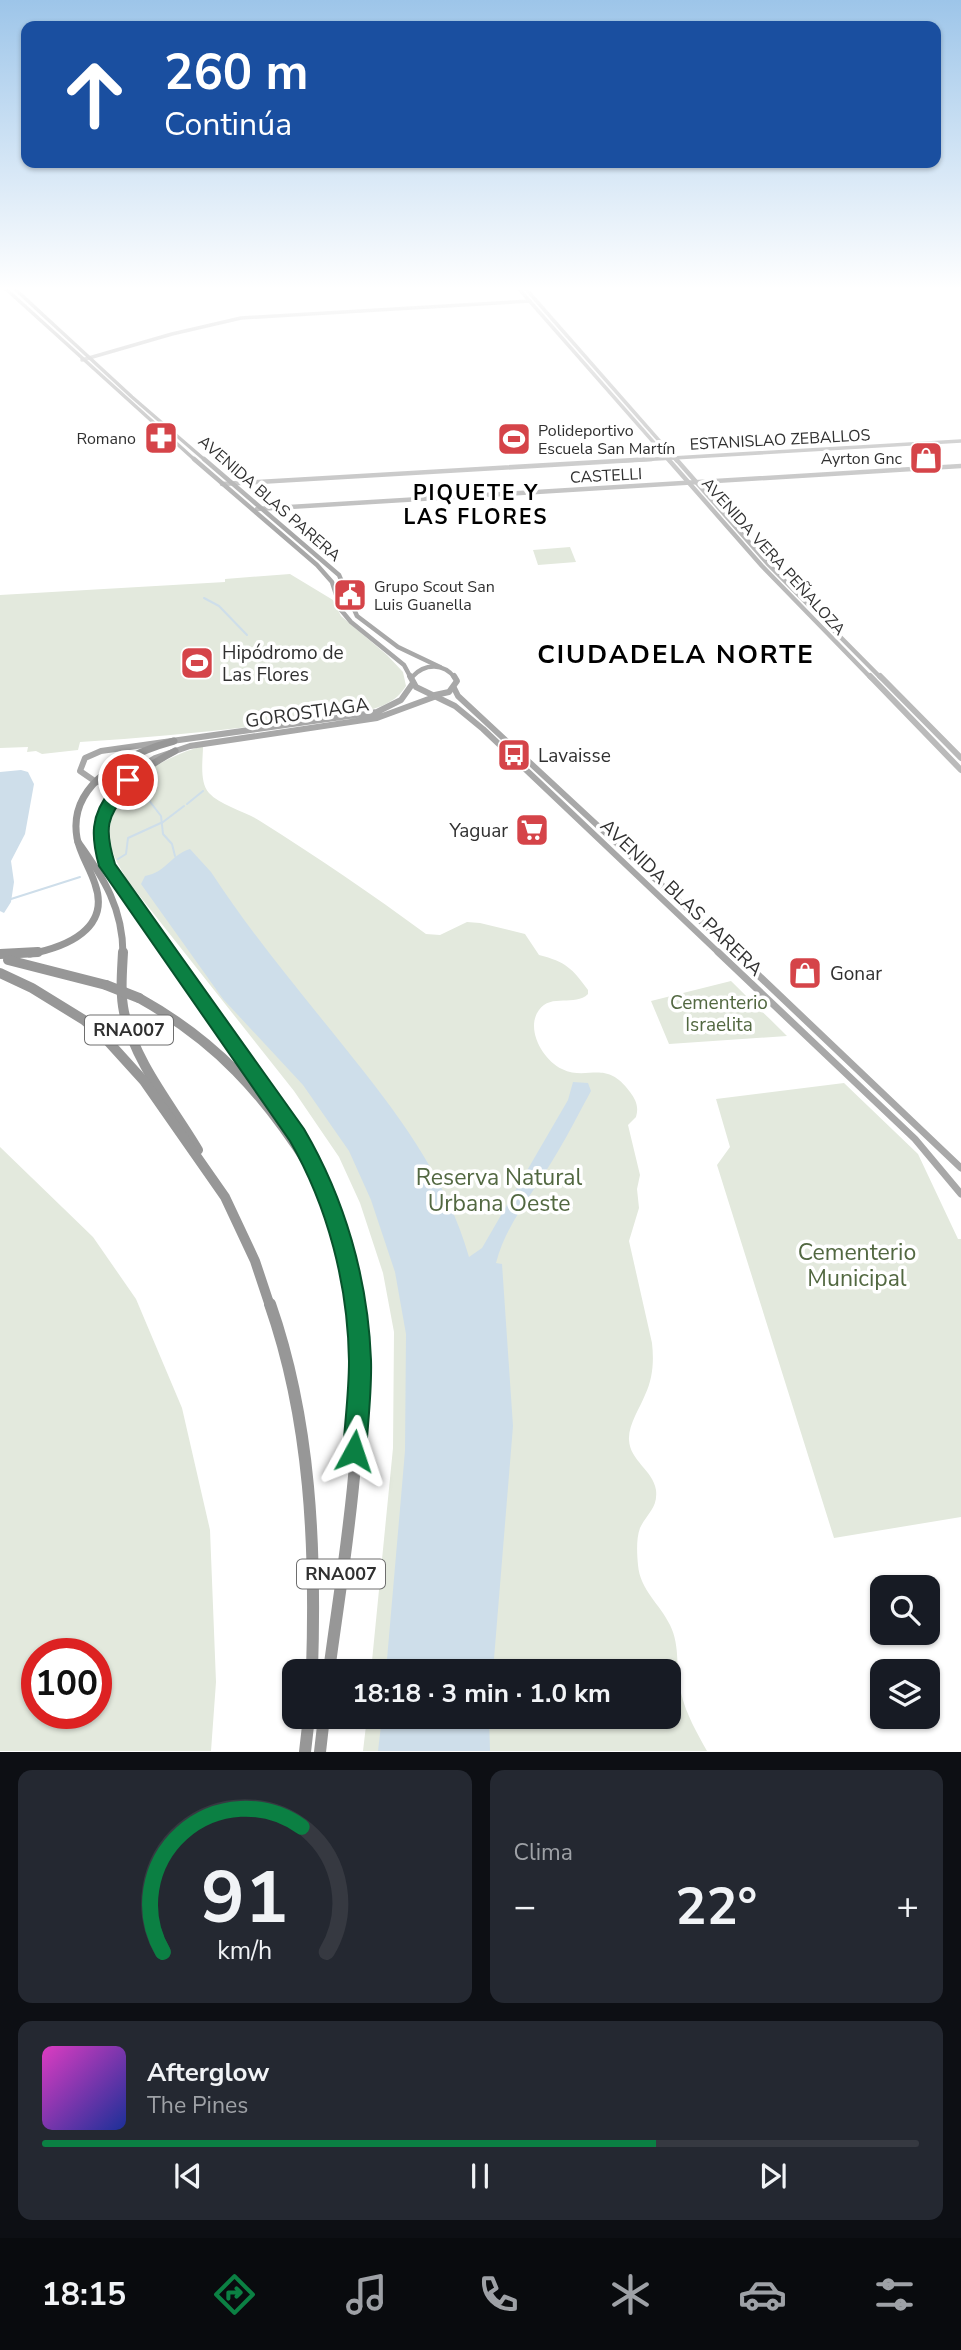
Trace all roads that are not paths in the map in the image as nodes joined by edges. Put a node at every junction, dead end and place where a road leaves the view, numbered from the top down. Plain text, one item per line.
1 (94, 371) edge
2 (104, 371) edge
3 (591, 371) edge
4 (599, 371) edge
5 (961, 441) edge
6 (676, 457) junction
7 (669, 458) junction
8 (961, 466) edge
9 (693, 482) junction
10 (232, 483) junction
11 (222, 484) junction
12 (262, 508) junction
13 (254, 511) junction
14 (440, 667) junction
15 (413, 680) junction
16 (454, 688) junction
17 (435, 695) junction
18 (308, 725) junction
19 (175, 746) junction
20 (961, 758) edge
21 (961, 770) edge
22 (96, 782) junction
23 (78, 842) junction
24 (0, 956) edge
25 (0, 973) edge
26 (961, 1168) edge
27 (326, 1193) junction
28 (961, 1197) edge
29 (229, 1203) junction
30 (312, 1659) edge
31 (330, 1659) edge
32 (308, 1729) edge
33 (323, 1729) edge
34 (306, 1752) edge
35 (320, 1752) edge

1 - 11 main road, AVENIDA BLAS PARERA
2 - 10 main road, AVENIDA BLAS PARERA
3 - 7 main road, AVENIDA VERA PEÑALOZA
4 - 6 main road, AVENIDA VERA PEÑALOZA
5 - 6 main road, ESTANISLAO ZEBALLOS
6 - 7 main road, ESTANISLAO ZEBALLOS
6 - 9 main road, AVENIDA VERA PEÑALOZA
7 - 9 main road, AVENIDA VERA PEÑALOZA
7 - 10 main road, ESTANISLAO ZEBALLOS
8 - 9 main road, CASTELLI
9 - 12 main road, CASTELLI
9 - 20 main road, AVENIDA VERA PEÑALOZA
9 - 21 main road, AVENIDA VERA PEÑALOZA
10 - 11 main road, ESTANISLAO ZEBALLOS
10 - 12 main road, AVENIDA BLAS PARERA
11 - 13 main road, AVENIDA BLAS PARERA
12 - 13 main road, CASTELLI
12 - 14 main road, AVENIDA BLAS PARERA
13 - 15 main road, AVENIDA BLAS PARERA
14 - 15 main road, GOROSTIAGA
14 - 16 main road
15 - 17 main road
15 - 18 main road, GOROSTIAGA
16 - 17 main road, GOROSTIAGA
16 - 26 main road, AVENIDA BLAS PARERA
17 - 18 main road, GOROSTIAGA
17 - 28 main road, AVENIDA BLAS PARERA
18 - 19 main road, GOROSTIAGA
19 - 22 highway
19 - 22 main road
19 - 22 main road
19 - 27 highway, RNA007
22 - 23 highway
23 - 24 highway
23 - 29 highway, RNA007
24 - 27 highway, RNA007, bridge
25 - 29 highway, RNA007
27 - 31 highway, RNA007
29 - 30 highway, RNA007
32 - 34 highway
33 - 35 highway

